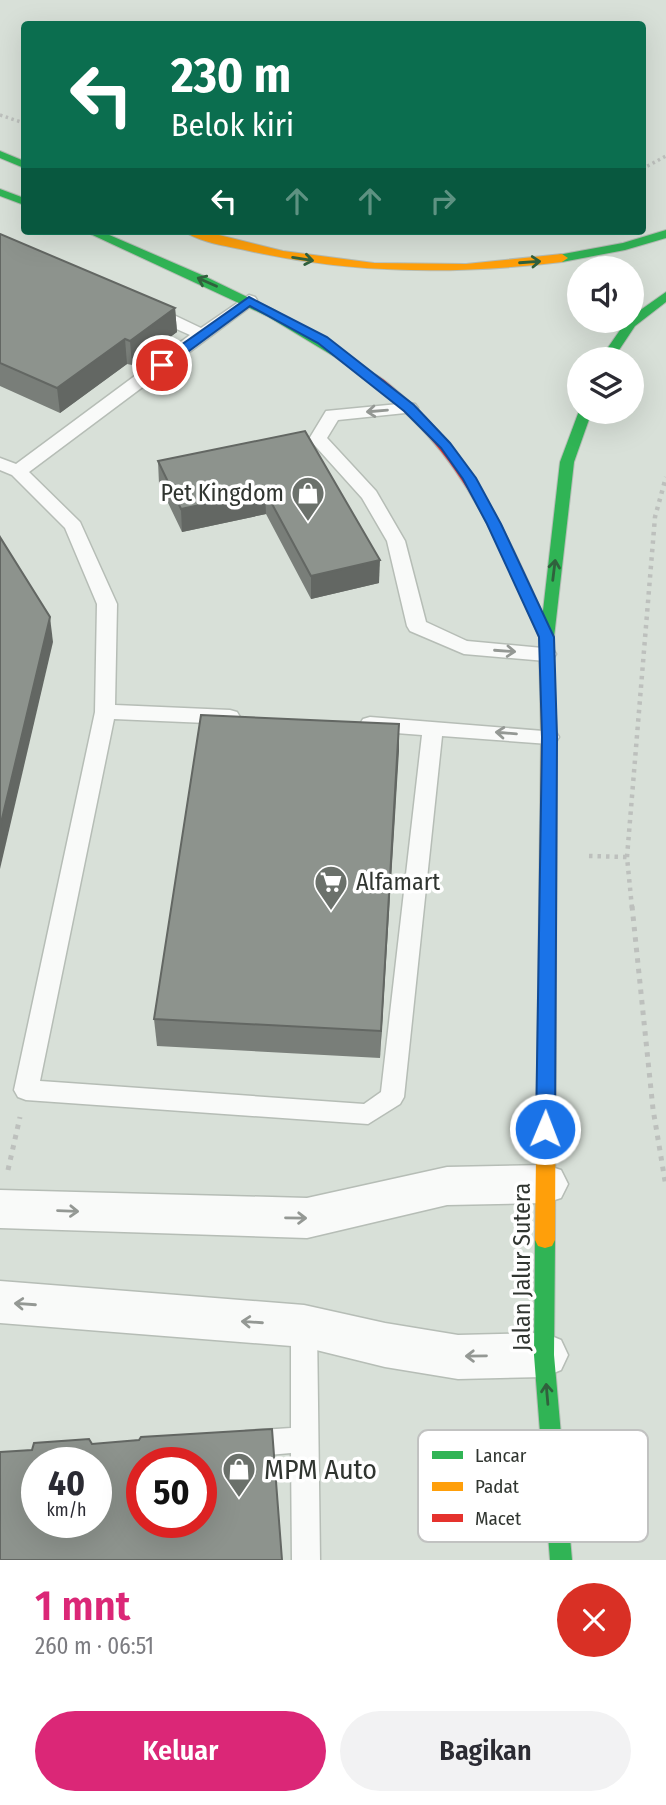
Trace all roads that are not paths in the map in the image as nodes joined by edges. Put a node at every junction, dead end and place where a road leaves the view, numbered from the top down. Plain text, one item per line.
1 (0, 154) edge
2 (21, 164) edge
3 (0, 192) edge
4 (21, 201) edge
5 (666, 234) edge
6 (99, 235) edge
7 (204, 235) edge
8 (666, 296) edge
9 (249, 300) junction
10 (140, 306) edge
11 (203, 334) junction
12 (612, 347) edge
13 (409, 408) junction
14 (581, 424) edge
15 (9, 467) edge
16 (546, 646) junction
17 (105, 712) junction
18 (255, 719) edge
19 (351, 723) edge
20 (433, 727) junction
21 (550, 737) junction
22 (545, 1184) junction
23 (3, 1194) edge
24 (0, 1302) edge
25 (304, 1326) junction
26 (544, 1354) junction
27 (550, 1430) edge
28 (304, 1439) junction
29 (221, 1446) edge
30 (560, 1542) edge
31 (306, 1560) edge
32 (561, 1560) edge

1 - 2 main road
3 - 4 main road
7 -> 5 main road
9 -> 6 main road, Jalan Jalur Sutera
8 - 12 main road
9 - 11 lane
9 - 13 main road, Jalan Jalur Sutera
10 - 11 lane
11 - 15 lane
13 - 16 main road, Jalan Jalur Sutera
13 -> 16 lane
16 -> 14 main road, Jalan Jalur Sutera
15 - 17 lane
16 - 21 main road, Jalan Jalur Sutera
17 - 18 lane
17 - 20 lane
19 - 20 lane
21 -> 20 lane
21 - 22 main road, Jalan Jalur Sutera
23 -> 22 street
22 - 26 main road, Jalan Jalur Sutera
25 -> 24 street
26 -> 25 street
25 - 28 lane
27 -> 26 main road, Jalan Jalur Sutera
28 - 29 lane
28 - 31 lane
32 -> 30 main road, Jalan Jalur Sutera

